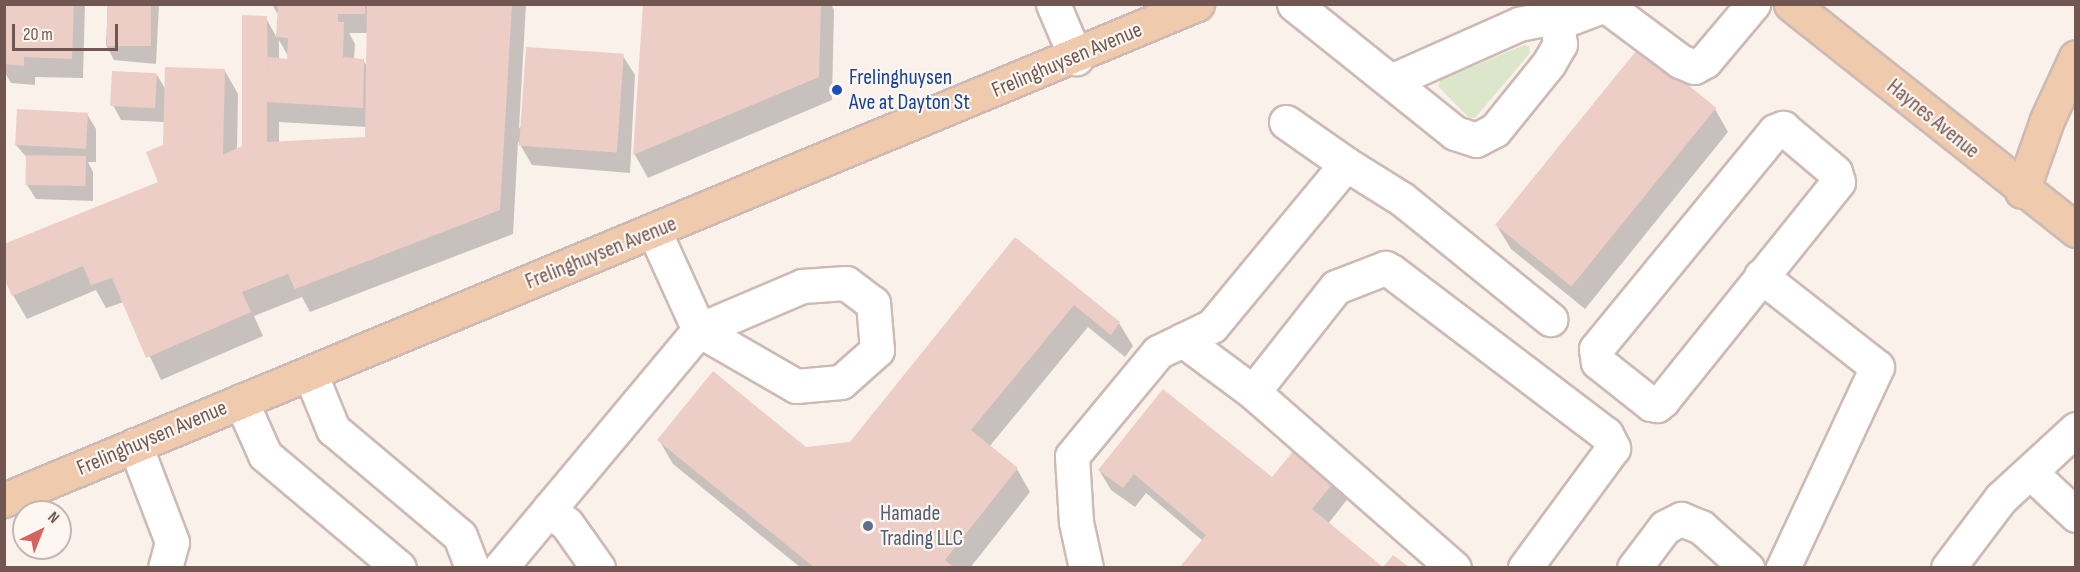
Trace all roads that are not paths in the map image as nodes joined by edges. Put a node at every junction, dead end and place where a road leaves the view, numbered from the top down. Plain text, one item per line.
1 (1053, 4) edge
2 (1197, 4) edge
3 (1294, 4) edge
4 (1753, 4) edge
5 (1791, 4) edge
6 (1557, 23) junction
7 (2076, 57) edge
8 (1076, 58) junction
9 (1393, 80) junction
10 (1286, 122) dead end
11 (1346, 164) junction
12 (2022, 191) junction
13 (2076, 230) edge
14 (654, 231) junction
15 (1761, 276) junction
16 (1550, 319) dead end
17 (699, 330) junction
18 (1183, 340) junction
19 (310, 373) junction
20 (1253, 392) junction
21 (241, 401) junction
22 (2076, 429) edge
23 (135, 446) junction
24 (2030, 472) junction
25 (4, 500) edge
26 (549, 509) junction
27 (2076, 515) edge
28 (165, 567) edge
29 (399, 567) edge
30 (472, 567) edge
31 (500, 567) edge
32 (598, 567) edge
33 (1086, 567) edge
34 (1454, 567) edge
35 (1525, 567) edge
36 (1634, 567) edge
37 (1747, 567) edge
38 (1783, 567) edge
39 (1948, 567) edge

1 - 8 street
2 - 8 main road, Frelinghuysen Avenue
3 - 9 street
4 - 6 street
5 - 12 main road, Haynes Avenue
6 - 9 street
6 - 9 street
7 - 12 main road
8 - 14 main road, Frelinghuysen Avenue
10 - 11 street
11 - 16 street
11 - 18 street
12 - 13 main road, Haynes Avenue
14 - 17 street
14 - 19 main road, Frelinghuysen Avenue
15 - 15 street
15 - 38 street
17 - 17 street
17 - 26 street
18 - 20 street
18 - 33 street
19 - 21 main road, Frelinghuysen Avenue
19 - 30 street
20 - 34 street
20 - 35 street
21 - 23 main road, Frelinghuysen Avenue
21 - 29 street
22 - 24 street
23 - 25 main road, Frelinghuysen Avenue
23 - 28 street
24 - 27 street
24 - 39 street
26 - 31 street
26 - 32 street
36 - 37 street

